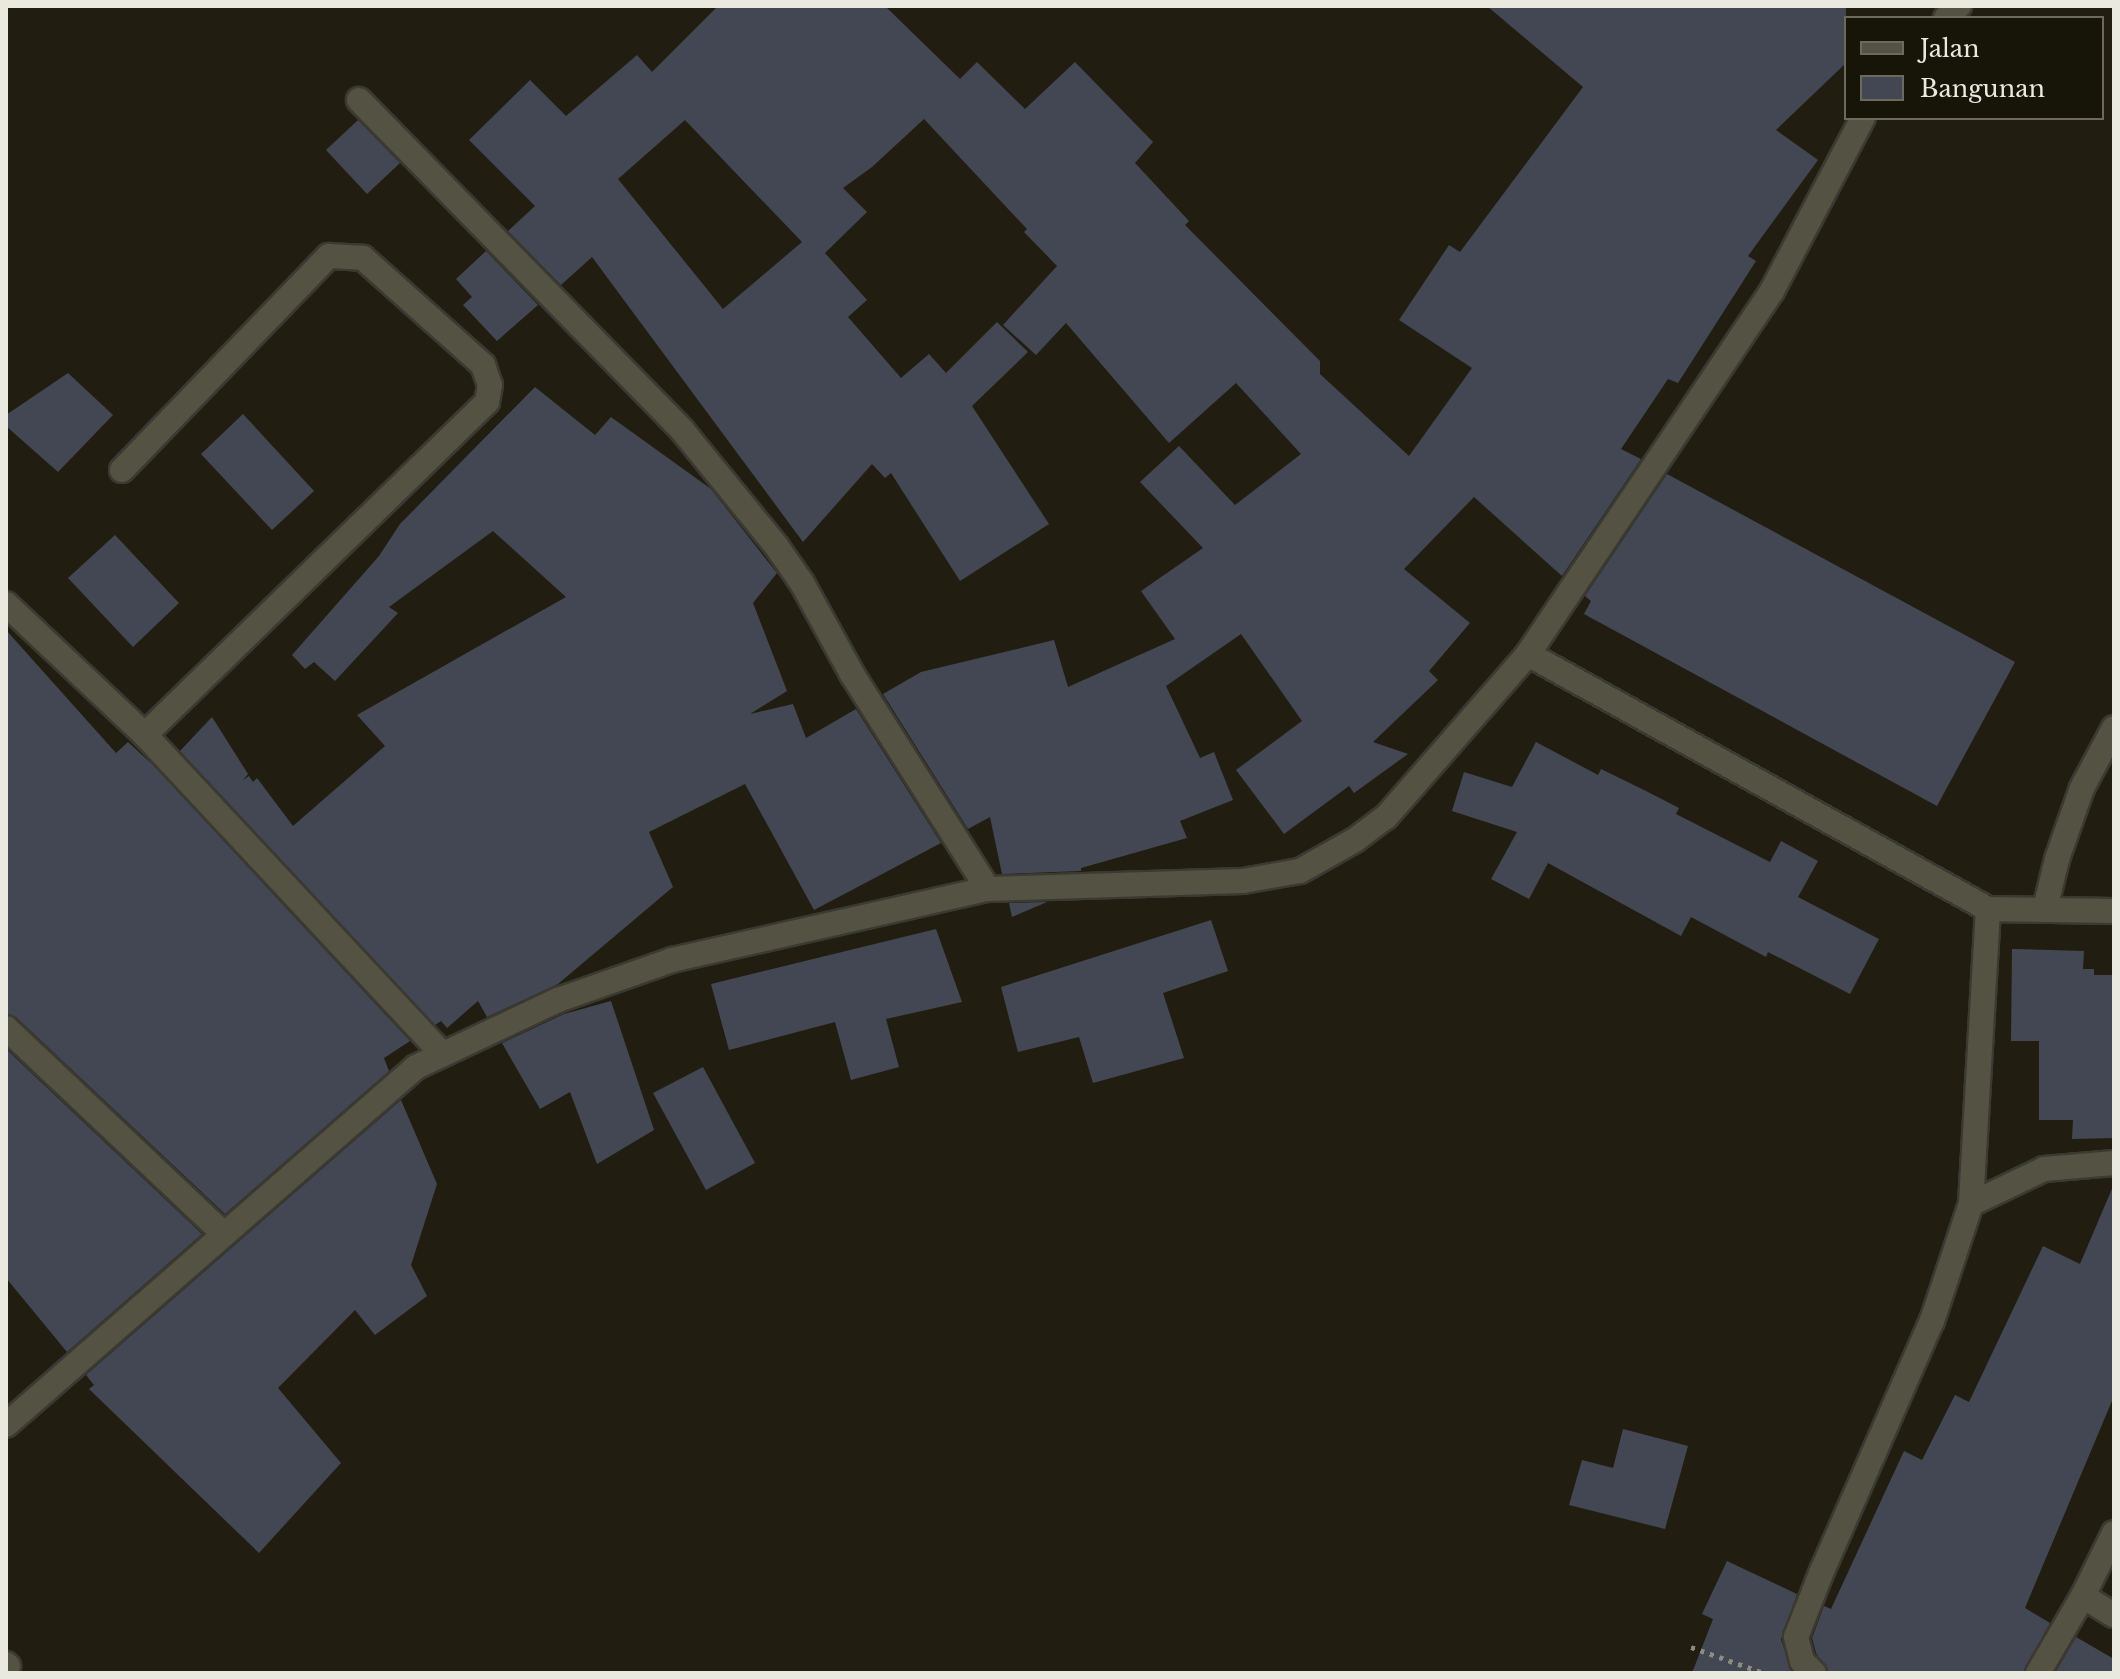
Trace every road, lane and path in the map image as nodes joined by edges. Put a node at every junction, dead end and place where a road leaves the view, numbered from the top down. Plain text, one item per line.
1 (359, 100) dead end
2 (1862, 120) edge
3 (122, 470) dead end
4 (6, 604) edge
5 (1528, 654) junction
6 (2114, 728) edge
7 (145, 735) junction
8 (988, 889) junction
9 (1988, 909) junction
10 (2045, 909) junction
11 (2114, 911) edge
12 (6, 1028) edge
13 (442, 1054) junction
14 (2114, 1163) edge
15 (1971, 1204) junction
16 (224, 1234) junction
17 (6, 1425) edge
18 (2114, 1533) edge
19 (2083, 1596) junction
20 (2114, 1615) edge
21 (1691, 1647) dead end
22 (1764, 1673) edge
23 (1814, 1673) edge
24 (2038, 1673) edge

1 - 8 street
2 - 5 street
3 - 7 street
4 - 7 street
5 - 8 street
5 - 9 street
6 - 10 street
7 - 13 street
8 - 13 street
9 - 10 street
9 - 15 street
10 - 11 street
12 - 16 street
13 - 16 street
14 - 15 street
15 - 23 street
16 - 17 street
18 - 19 street
19 - 20 street
19 - 24 street
21 - 22 path

